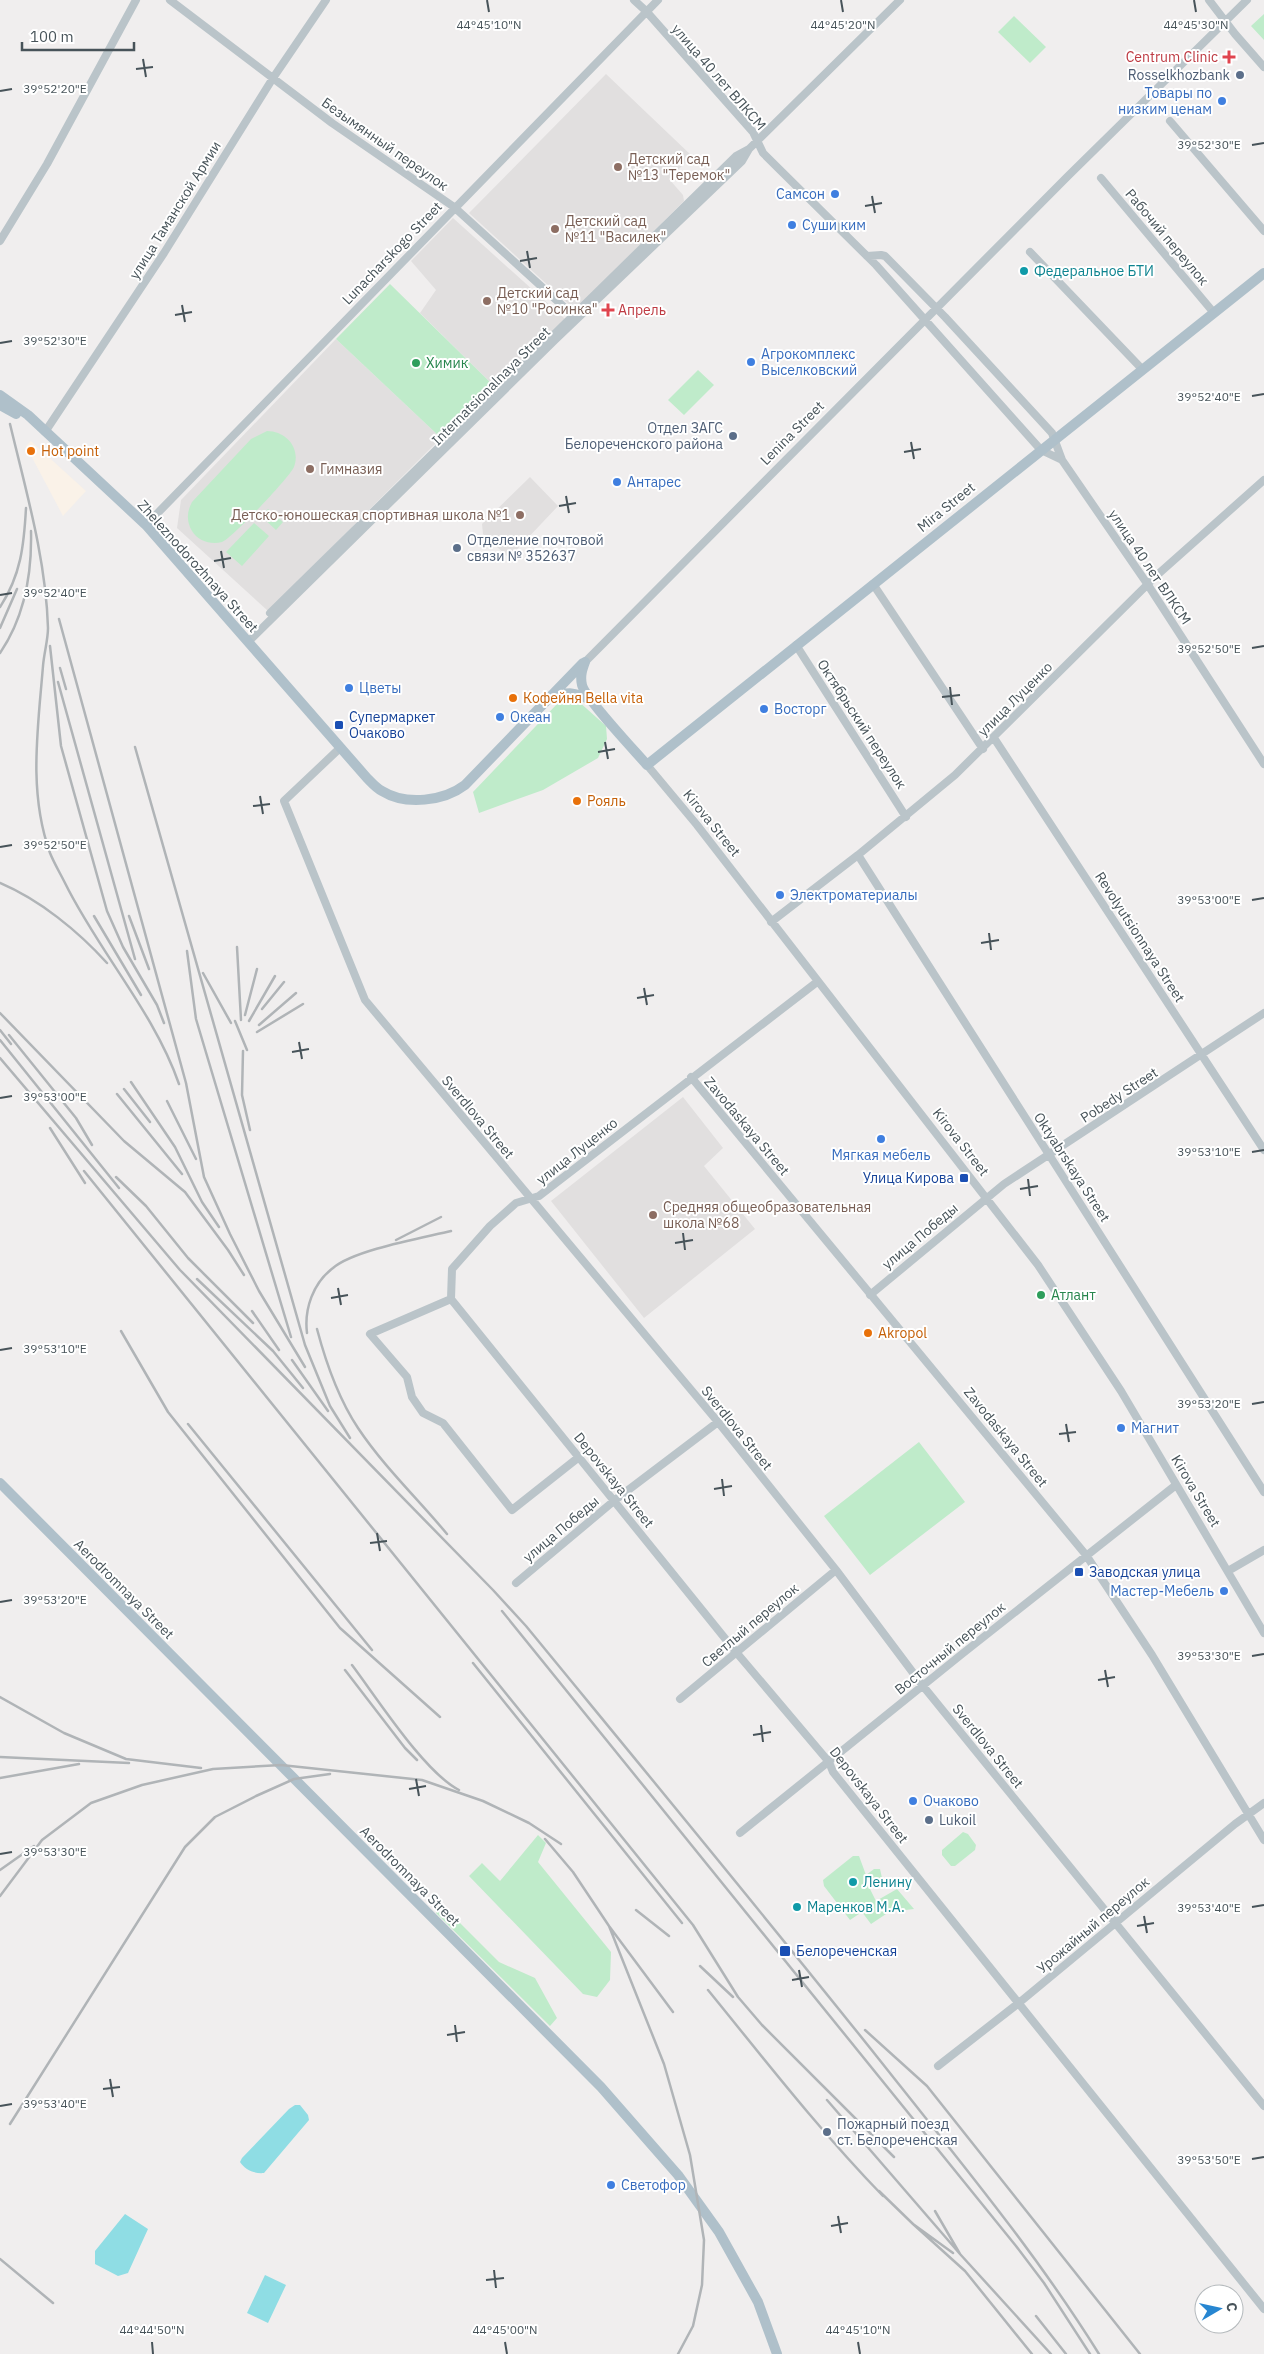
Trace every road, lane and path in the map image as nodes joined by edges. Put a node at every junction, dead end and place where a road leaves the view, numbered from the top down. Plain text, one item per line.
1 (136, 0) edge
2 (170, 0) edge
3 (326, 0) edge
4 (634, 0) edge
5 (658, 0) edge
6 (900, 0) edge
7 (1209, 0) edge
8 (1247, 0) edge
9 (646, 11) junction
10 (1225, 21) junction
11 (1264, 66) edge
12 (273, 78) junction
13 (1170, 121) dead end
14 (758, 140) junction
15 (1101, 178) dead end
16 (454, 207) junction
17 (1264, 231) edge
18 (0, 241) edge
19 (1030, 252) dead end
20 (867, 256) junction
21 (1264, 273) edge
22 (936, 308) junction
23 (1214, 312) junction
24 (575, 317) junction
25 (924, 320) junction
26 (1142, 370) junction
27 (0, 395) edge
28 (0, 405) edge
29 (44, 432) junction
30 (1055, 439) junction
31 (1041, 450) junction
32 (1062, 460) junction
33 (1264, 480) edge
34 (146, 525) junction
35 (873, 584) junction
36 (1148, 584) junction
37 (247, 639) junction
38 (796, 645) junction
39 (585, 662) junction
40 (547, 700) junction
41 (591, 700) junction
42 (994, 738) junction
43 (340, 748) junction
44 (983, 749) junction
45 (1264, 764) edge
46 (647, 765) junction
47 (906, 817) junction
48 (858, 855) junction
49 (771, 922) junction
50 (817, 982) junction
51 (1264, 1013) edge
52 (1203, 1055) junction
53 (691, 1077) junction
54 (1264, 1150) edge
55 (1049, 1155) junction
56 (987, 1197) junction
57 (530, 1199) junction
58 (870, 1295) junction
59 (451, 1299) junction
60 (718, 1422) junction
61 (579, 1457) junction
62 (0, 1484) edge
63 (1176, 1484) junction
64 (1264, 1492) edge
65 (615, 1500) junction
66 (1264, 1550) edge
67 (1086, 1555) junction
68 (836, 1570) junction
69 (1228, 1572) junction
70 (516, 1583) dead end
71 (1264, 1633) edge
72 (736, 1652) junction
73 (923, 1686) junction
74 (680, 1699) dead end
75 (829, 1762) junction
76 (1264, 1803) edge
77 (1248, 1814) junction
78 (740, 1833) dead end
79 (1264, 1840) edge
80 (1116, 1923) junction
81 (1020, 2002) junction
82 (938, 2066) dead end
83 (1264, 2106) edge
84 (1264, 2309) edge
85 (777, 2354) edge

1 - 18 street
2 - 12 street, Безымянный переулок
3 - 12 street, улица Таманской Армии
4 - 9 street, улица 40 лет ВЛКСМ
5 - 9 street, Lunacharskogo Street
6 - 14 street, Internatsionalnaya Street
7 - 10 street
8 - 10 street, Lenina Street
9 - 14 street, улица 40 лет ВЛКСМ
9 - 16 street, Lunacharskogo Street
10 - 11 street
10 - 22 street, Lenina Street
12 - 16 street, Безымянный переулок
12 - 29 street, улица Таманской Армии
13 - 17 street
14 - 20 street, улица 40 лет ВЛКСМ
14 - 24 street, Internatsionalnaya Street
15 - 23 street, Рабочий переулок
16 - 24 street, Безымянный переулок
16 - 34 street, Lunacharskogo Street
19 - 26 street
20 - 22 street, улица 40 лет ВЛКСМ
20 - 25 street, улица 40 лет ВЛКСМ
21 - 23 main road, Mira Street
22 - 25 street, Lenina Street
22 - 30 street, улица 40 лет ВЛКСМ
23 - 26 main road, Mira Street
24 - 37 street, Internatsionalnaya Street
25 - 31 street, улица 40 лет ВЛКСМ
25 - 39 street, Lenina Street
26 - 30 main road, Mira Street
27 - 29 main road, Zheleznodorozhnaya Street
28 - 29 main road
29 - 34 main road, Zheleznodorozhnaya Street
30 - 31 main road, Mira Street
30 - 32 street, улица 40 лет ВЛКСМ
31 - 32 street, улица 40 лет ВЛКСМ
31 - 35 main road, Mira Street
32 - 36 street, улица 40 лет ВЛКСМ
33 - 36 street, улица Луценко
34 - 37 main road, Zheleznodorozhnaya Street
35 - 38 main road, Mira Street
35 - 44 street
36 - 42 street, улица Луценко
36 - 45 street, улица 40 лет ВЛКСМ
37 - 43 main road, Zheleznodorozhnaya Street
38 - 46 main road, Mira Street
38 - 47 street, Октябрьский переулок
39 - 40 main road, Lenina Street
39 - 41 main road, Kirova Street
40 - 41 main road
40 - 43 main road, Lenina Street
41 - 46 main road, Kirova Street
42 - 44 street, улица Луценко
42 - 52 street, Revolyutsionnaya Street
43 - 57 street, Sverdlova Street
44 - 47 street, улица Луценко
46 - 49 street, Kirova Street
47 - 48 street, улица Луценко
48 - 49 street, улица Луценко
48 - 55 street, Oktyabrskaya Street
49 - 50 street, Kirova Street
50 - 53 street, улица Луценко
50 - 56 street, Kirova Street
51 - 52 street, Pobedy Street
52 - 54 street, Revolyutsionnaya Street
52 - 55 street, Pobedy Street
53 - 57 street, улица Луценко
53 - 58 street, Zavodaskaya Street
55 - 56 street, Pobedy Street
55 - 64 street, Oktyabrskaya Street
56 - 58 street, улица Победы
56 - 63 street, Kirova Street
57 - 59 street, улица Луценко
57 - 60 street, Sverdlova Street
58 - 67 street, Zavodaskaya Street
59 - 61 street, Depovskaya Street
59 - 61 street
60 - 65 street, улица Победы
60 - 68 street, Sverdlova Street
61 - 65 street, Depovskaya Street
62 - 85 main road, Aerodromnaya Street
63 - 67 street, Восточный переулок
63 - 69 street, Kirova Street
65 - 70 street, улица Победы
65 - 72 street, Depovskaya Street
66 - 69 street
67 - 73 street, Восточный переулок
67 - 77 street, Zavodaskaya Street
68 - 72 street, Светлый переулок
68 - 73 street, Sverdlova Street
69 - 71 street, Kirova Street
72 - 74 street, Светлый переулок
72 - 75 street, Depovskaya Street
73 - 75 street, Восточный переулок
73 - 80 street, Sverdlova Street
75 - 78 street, Восточный переулок
75 - 81 street, Depovskaya Street
76 - 77 street, Урожайный переулок
77 - 79 street, Zavodaskaya Street
77 - 80 street, Урожайный переулок
80 - 81 street, Урожайный переулок
80 - 83 street, Sverdlova Street
81 - 82 street, Урожайный переулок
81 - 84 street, Depovskaya Street

